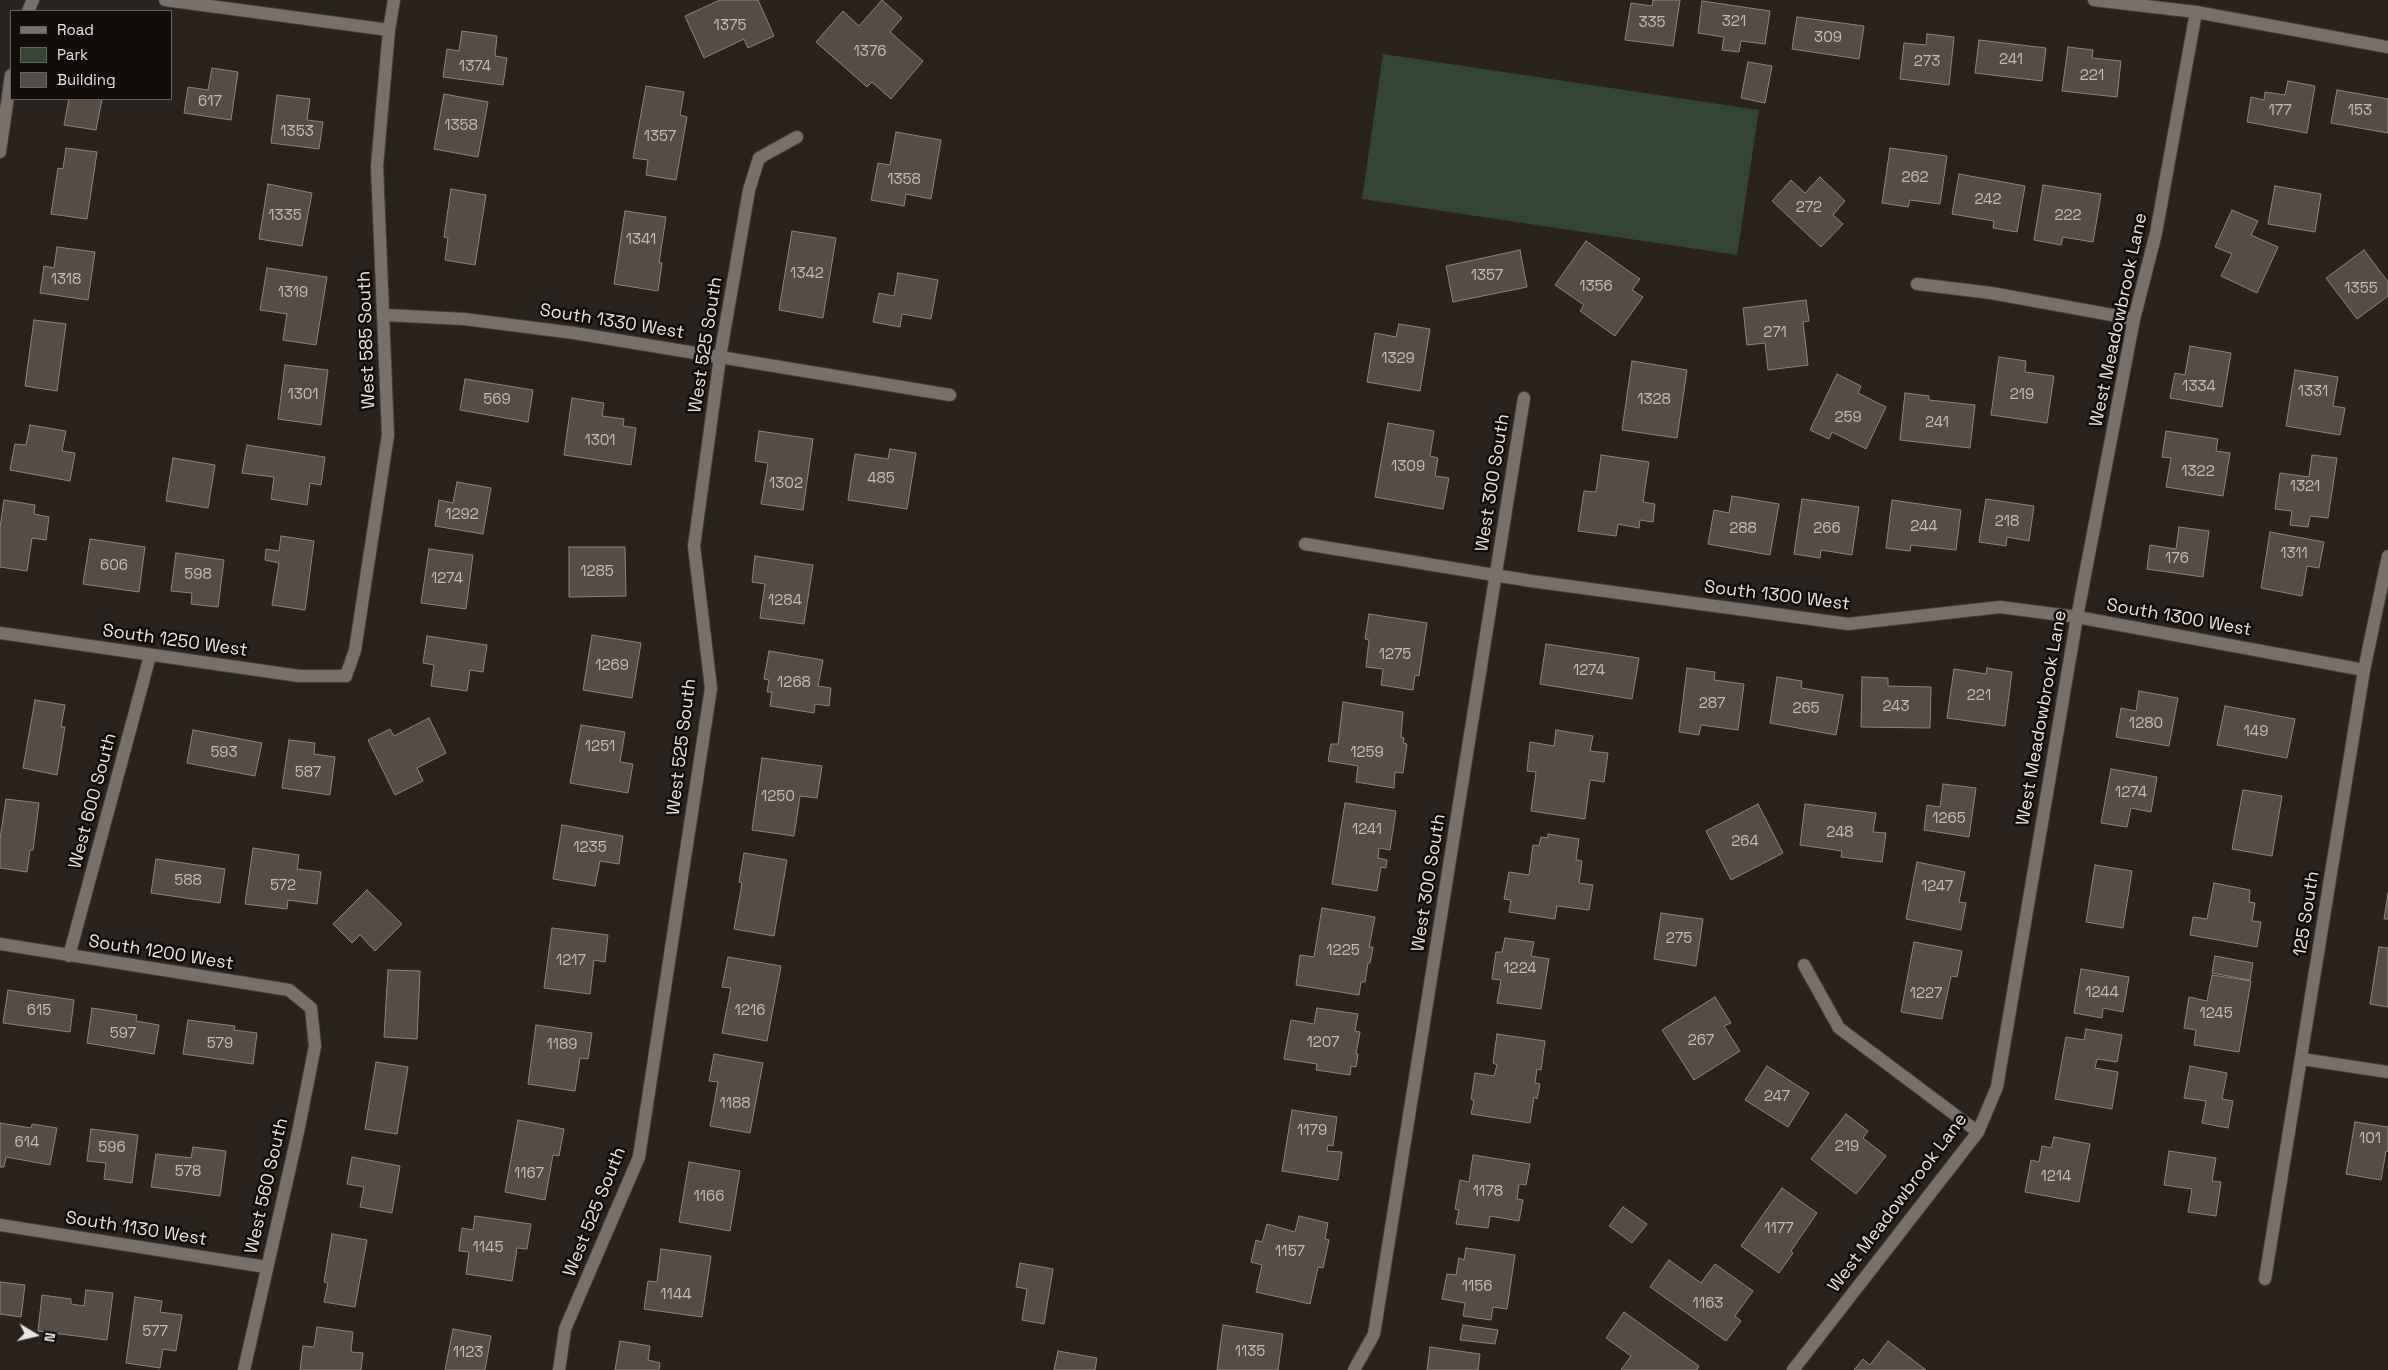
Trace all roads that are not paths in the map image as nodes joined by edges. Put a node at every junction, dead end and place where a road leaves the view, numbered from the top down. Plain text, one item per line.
1 (165, 0) edge
2 (394, 0) edge
3 (2094, 0) edge
4 (2196, 12) junction
5 (389, 30) junction
6 (2388, 47) edge
7 (10, 82) edge
8 (797, 137) dead end
9 (0, 152) edge
10 (1917, 284) dead end
11 (385, 315) junction
12 (2134, 319) junction
13 (720, 357) junction
14 (950, 395) dead end
15 (1524, 398) dead end
16 (1305, 544) dead end
17 (2388, 556) edge
18 (1496, 575) junction
19 (2077, 617) junction
20 (0, 633) edge
21 (150, 656) junction
22 (2364, 670) junction
23 (346, 676) joint
24 (0, 944) edge
25 (70, 956) junction
26 (1804, 965) dead end
27 (311, 1008) joint
28 (2302, 1059) junction
29 (2388, 1072) edge
30 (1978, 1132) junction
31 (0, 1225) edge
32 (266, 1267) junction
33 (2265, 1279) dead end
34 (244, 1370) edge
35 (559, 1370) edge
36 (1354, 1370) edge
37 (1793, 1370) edge

1 - 5 street
2 - 5 street, West 585 South
3 - 4 street
4 - 6 street
4 - 12 street, West Meadowbrook Lane
5 - 11 street, West 585 South
7 - 9 street
8 - 13 street, West 525 South
10 - 12 street
11 - 13 street, South 1330 West
11 - 23 street, West 585 South
12 - 19 street, West Meadowbrook Lane
13 - 14 street, South 1330 West
13 - 35 street, West 525 South
15 - 18 street, West 300 South
16 - 18 street, South 1300 West
17 - 22 street, 125 South
18 - 19 street, South 1300 West
18 - 36 street, West 300 South
19 - 22 street, South 1300 West
19 - 30 street, West Meadowbrook Lane
20 - 21 street, South 1250 West
21 - 23 street, South 1250 West
21 - 25 street, West 600 South
22 - 28 street, 125 South
24 - 25 street, South 1200 West
25 - 27 street, South 1200 West
26 - 30 street
27 - 32 street, West 560 South
28 - 29 street
28 - 33 street, 125 South
30 - 37 street, West Meadowbrook Lane
31 - 32 street, South 1130 West
32 - 34 street, West 560 South

